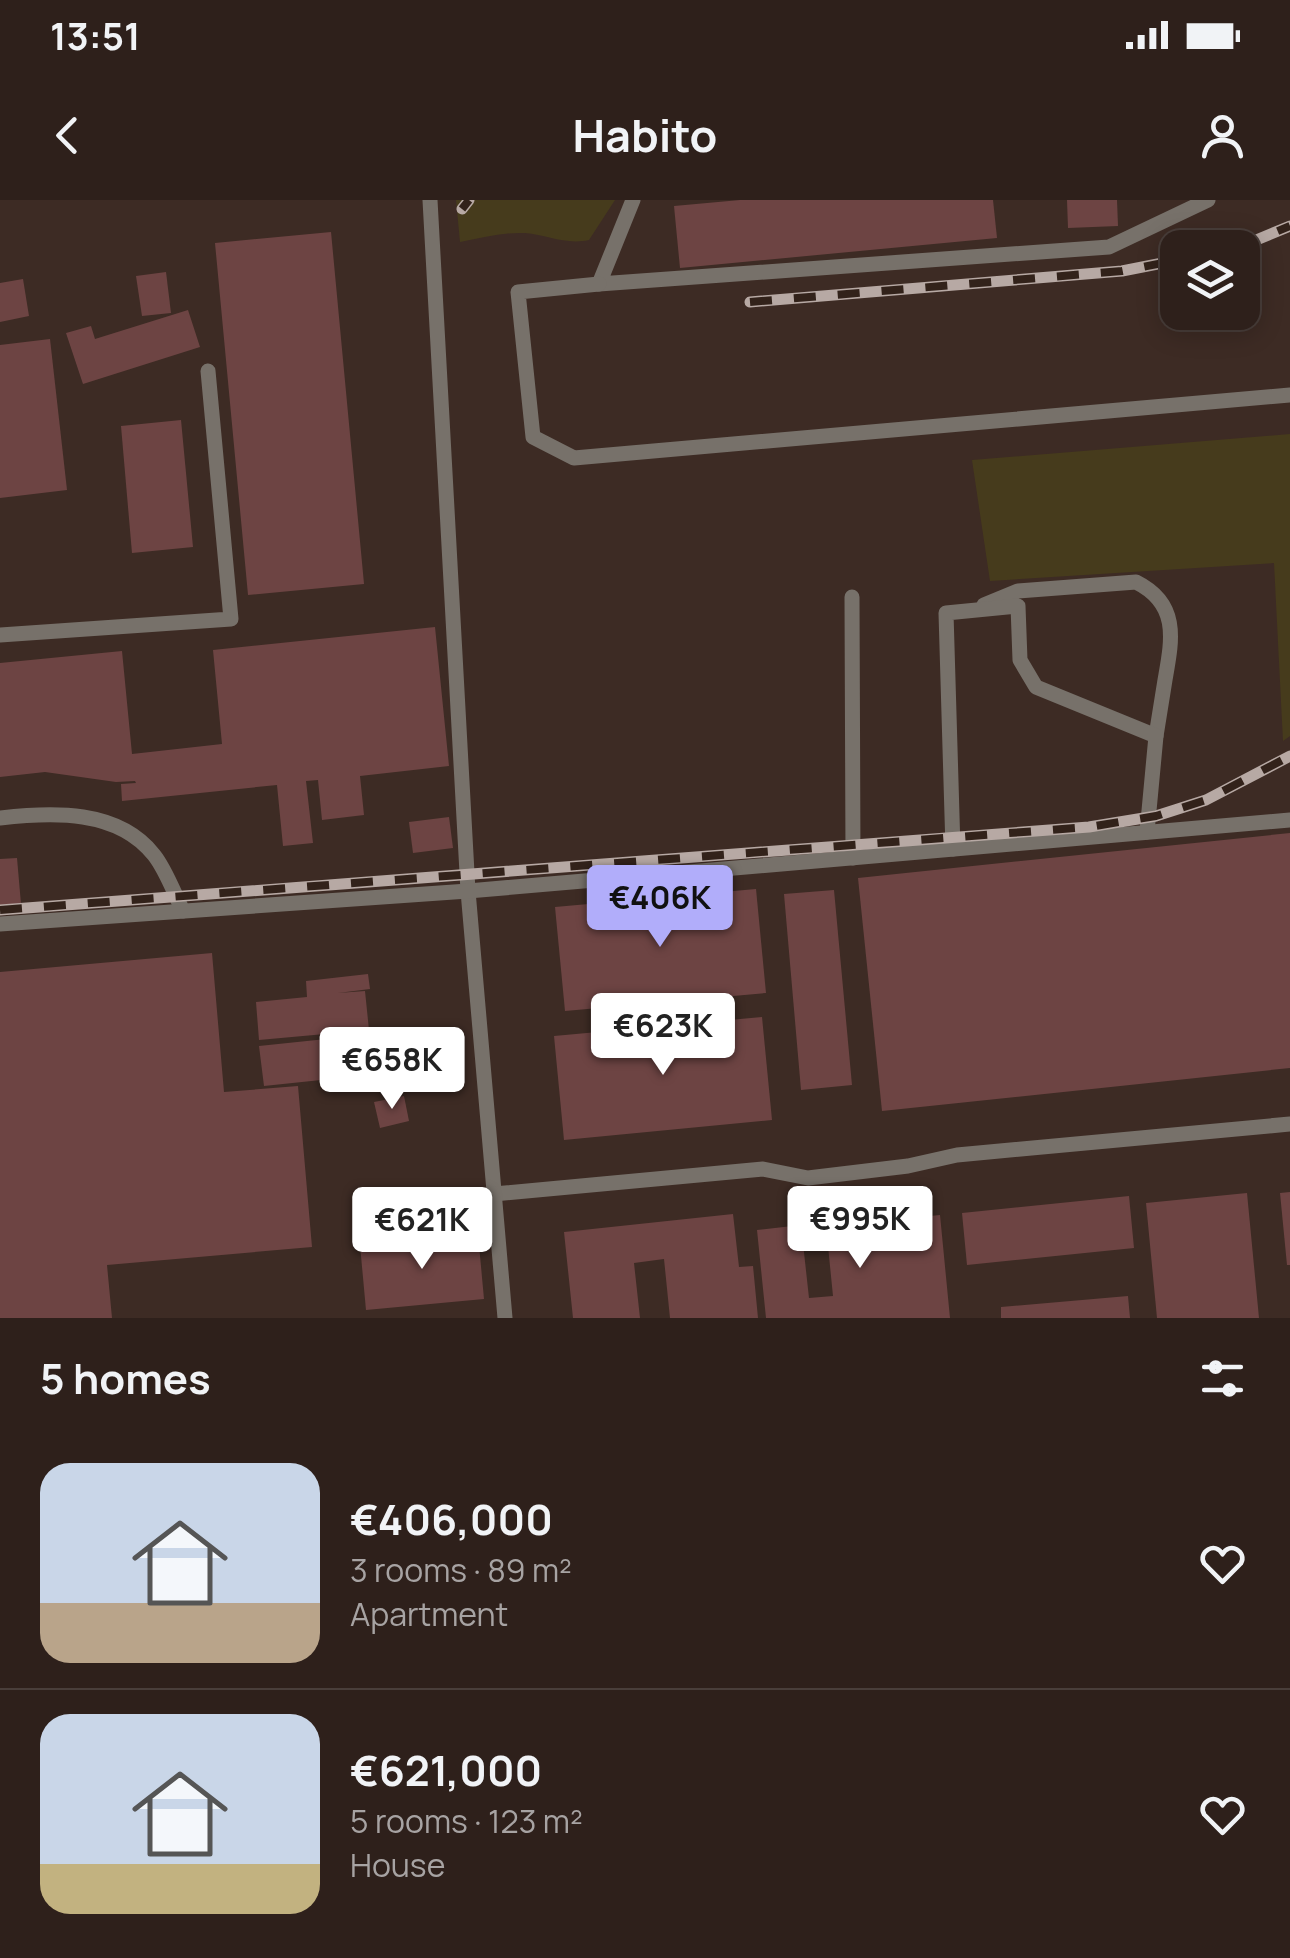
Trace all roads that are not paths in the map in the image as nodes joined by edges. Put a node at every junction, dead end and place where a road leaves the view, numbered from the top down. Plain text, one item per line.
1 (430, 200) edge
2 (633, 200) edge
3 (1208, 200) edge
4 (1179, 205) edge
5 (599, 284) junction
6 (208, 371) dead end
7 (1290, 395) edge
8 (852, 597) dead end
9 (970, 611) junction
10 (0, 635) edge
11 (1156, 736) junction
12 (0, 818) edge
13 (1290, 820) edge
14 (1147, 832) junction
15 (953, 849) junction
16 (853, 858) junction
17 (468, 891) junction
18 (183, 910) junction
19 (0, 924) edge
20 (1290, 1124) edge
21 (494, 1194) junction
22 (506, 1318) edge

1 - 17 lane
2 - 5 lane
3 - 4 lane
4 - 5 lane
5 - 7 lane
6 - 10 lane
8 - 16 lane
9 - 11 lane
9 - 11 lane
9 - 15 lane
11 - 14 lane
12 - 18 lane
13 - 14 lane
14 - 15 lane
15 - 16 lane
16 - 17 lane
17 - 18 lane
17 - 21 lane
18 - 19 lane
20 - 21 lane
21 - 22 lane

